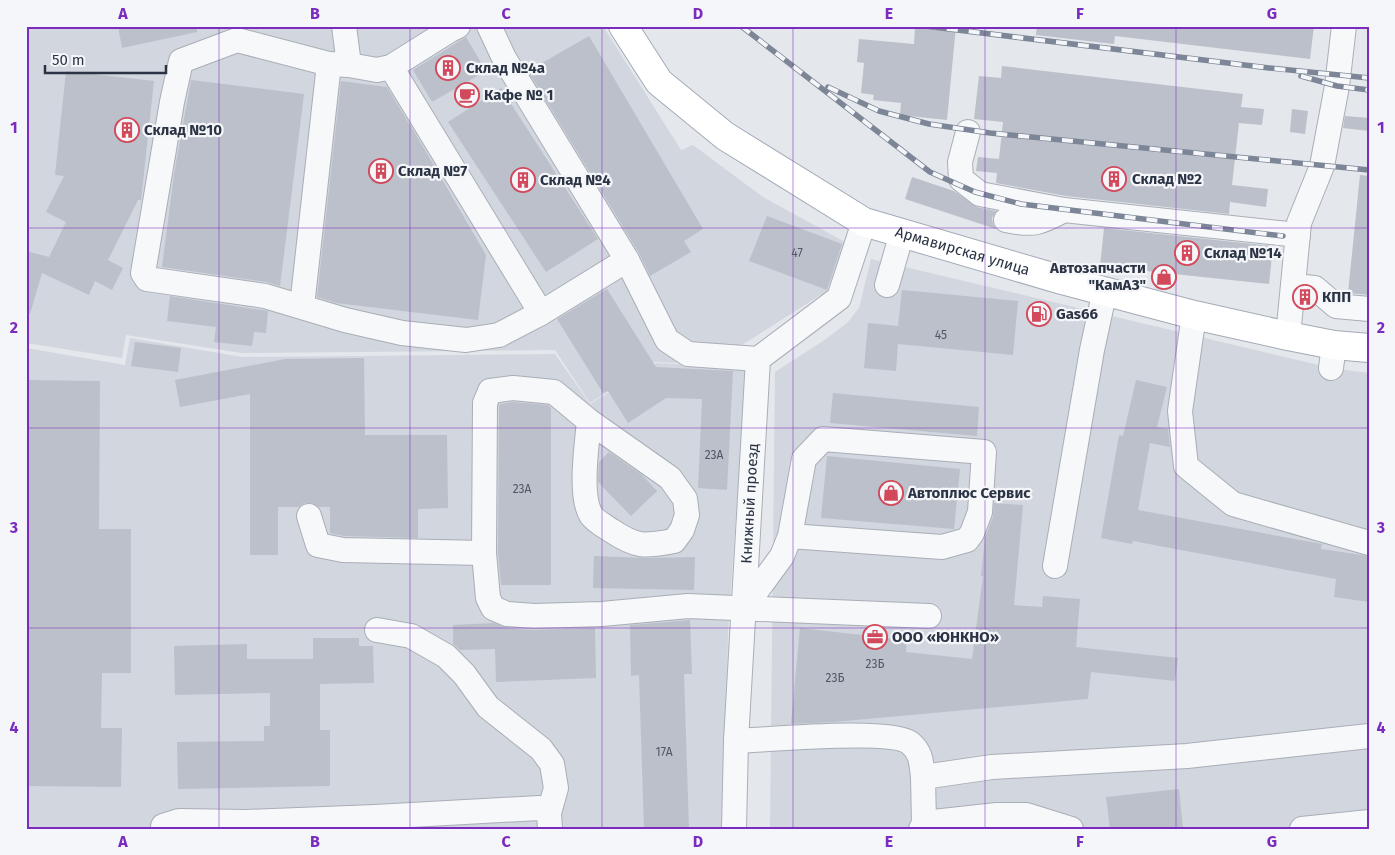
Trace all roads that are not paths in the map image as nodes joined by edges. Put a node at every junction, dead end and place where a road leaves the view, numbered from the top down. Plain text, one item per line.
1 (344, 26) edge
2 (458, 26) edge
3 (490, 26) edge
4 (623, 26) edge
5 (1344, 26) edge
6 (236, 33) edge
7 (339, 64) junction
8 (391, 67) junction
9 (968, 132) dead end
10 (1064, 210) junction
11 (1006, 220) dead end
12 (864, 222) junction
13 (902, 233) junction
14 (1298, 235) junction
15 (627, 260) junction
16 (887, 285) dead end
17 (1294, 286) junction
18 (1105, 290) junction
19 (302, 306) junction
20 (1369, 309) edge
21 (541, 313) junction
22 (1194, 315) junction
23 (1288, 336) junction
24 (1369, 348) edge
25 (758, 359) junction
26 (589, 421) junction
27 (308, 516) dead end
28 (790, 536) junction
29 (1369, 543) edge
30 (484, 553) junction
31 (1055, 566) dead end
32 (744, 608) junction
33 (928, 616) dead end
34 (377, 630) dead end
35 (1369, 736) edge
36 (736, 741) junction
37 (923, 777) junction
38 (549, 821) edge
39 (1369, 822) edge
40 (923, 826) edge
41 (164, 829) edge
42 (734, 829) edge
43 (1071, 829) edge
44 (1302, 829) edge

1 - 7 street
2 - 8 street
3 - 15 street
4 - 12 main road, Армавирская улица
5 - 14 street
6 - 7 street
6 - 19 street
7 - 8 street
7 - 19 street
8 - 21 street
9 - 10 street
10 - 11 street
10 - 14 street
12 - 13 main road, Армавирская улица
12 - 25 street
13 - 16 street
13 - 18 main road, Армавирская улица
14 - 17 street
15 - 21 street
15 - 25 street
17 - 20 street
17 - 23 street
18 - 22 main road, Армавирская улица
18 - 31 street
19 - 21 street
22 - 23 main road, Армавирская улица
22 - 29 street
23 - 24 main road, Армавирская улица
25 - 32 street, Книжный проезд
26 - 26 street
26 - 30 street
27 - 30 street
28 - 28 street
28 - 32 street
30 - 32 street
32 - 33 street
32 - 36 street, Книжный проезд
34 - 38 street
35 - 37 street
36 - 37 street
36 - 42 street, Книжный проезд
37 - 40 street
38 - 41 street
39 - 44 street
40 - 43 street

